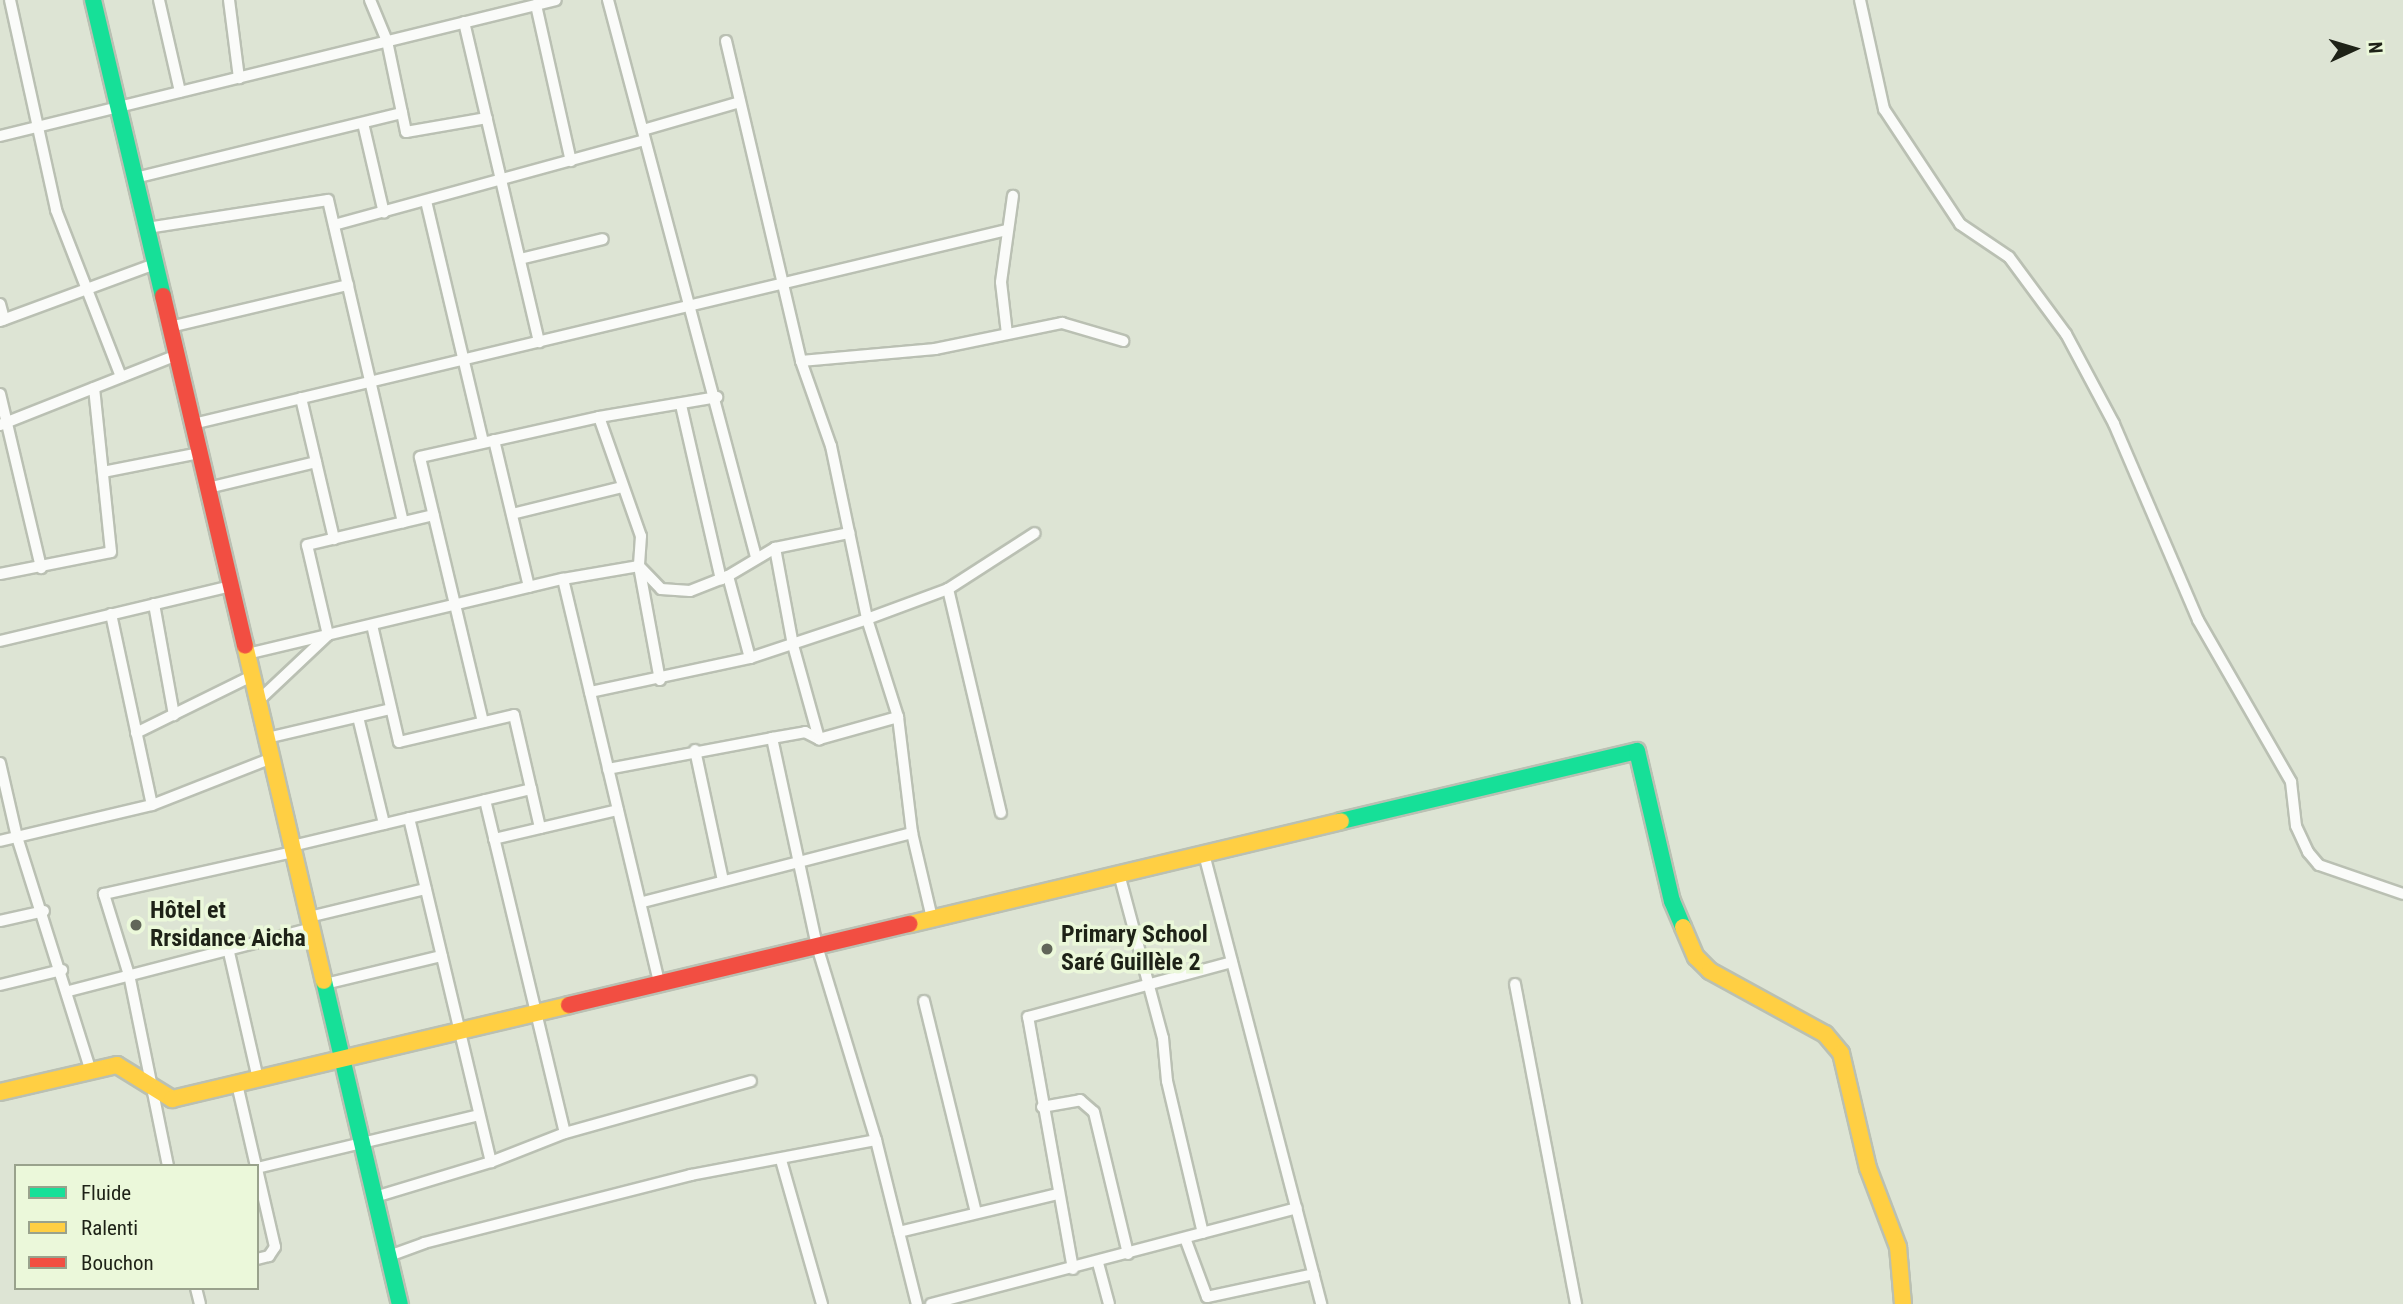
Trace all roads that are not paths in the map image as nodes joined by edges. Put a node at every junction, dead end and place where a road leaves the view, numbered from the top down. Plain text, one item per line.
1 (10, 0) edge
2 (93, 0) edge
3 (159, 0) edge
4 (229, 0) edge
5 (370, 0) edge
6 (555, 0) edge
7 (608, 0) edge
8 (1860, 0) edge
9 (536, 5) junction
10 (464, 22) junction
11 (387, 41) junction
12 (726, 41) dead end
13 (239, 78) junction
14 (180, 92) junction
15 (740, 102) junction
16 (119, 107) junction
17 (402, 113) junction
18 (486, 118) junction
19 (363, 123) junction
20 (38, 127) junction
21 (644, 135) junction
22 (0, 136) edge
23 (571, 161) junction
24 (135, 177) junction
25 (501, 180) junction
26 (1013, 196) dead end
27 (426, 201) junction
28 (384, 213) junction
29 (334, 225) junction
30 (147, 229) junction
31 (1007, 230) junction
32 (603, 239) dead end
33 (520, 259) junction
34 (155, 264) junction
35 (783, 284) junction
36 (348, 285) junction
37 (84, 290) junction
38 (0, 304) edge
39 (690, 306) junction
40 (2, 320) edge
41 (170, 327) junction
42 (1007, 334) junction
43 (1123, 341) dead end
44 (540, 342) junction
45 (177, 355) junction
46 (463, 360) junction
47 (801, 361) junction
48 (121, 377) junction
49 (370, 382) junction
50 (94, 388) junction
51 (0, 394) edge
52 (717, 397) junction
53 (300, 398) junction
54 (681, 405) junction
55 (600, 417) junction
56 (3, 424) edge
57 (193, 424) junction
58 (488, 441) junction
59 (200, 453) junction
60 (316, 463) junction
61 (103, 472) junction
62 (622, 487) junction
63 (208, 488) junction
64 (512, 514) junction
65 (434, 515) junction
66 (403, 522) junction
67 (849, 533) junction
68 (1035, 533) dead end
69 (334, 539) junction
70 (775, 548) junction
71 (756, 557) junction
72 (639, 566) junction
73 (41, 568) junction
74 (0, 574) edge
75 (725, 577) junction
76 (563, 579) junction
77 (231, 586) junction
78 (529, 587) junction
79 (948, 589) junction
80 (154, 604) junction
81 (455, 605) junction
82 (111, 614) junction
83 (867, 619) junction
84 (372, 625) junction
85 (328, 635) junction
86 (0, 641) edge
87 (793, 645) junction
88 (247, 654) junction
89 (750, 658) junction
90 (252, 676) junction
91 (660, 680) junction
92 (590, 692) junction
93 (258, 701) junction
94 (391, 709) junction
95 (174, 715) junction
96 (358, 717) junction
97 (898, 718) junction
98 (483, 722) junction
99 (136, 733) junction
100 (267, 738) junction
101 (772, 738) junction
102 (819, 739) junction
103 (695, 750) junction
104 (272, 758) junction
105 (0, 763) edge
106 (608, 769) junction
107 (531, 789) junction
108 (485, 800) junction
109 (152, 805) junction
110 (618, 810) junction
111 (1001, 813) dead end
112 (409, 818) junction
113 (384, 824) junction
114 (540, 828) junction
115 (912, 833) junction
116 (17, 836) junction
117 (494, 839) junction
118 (0, 841) edge
119 (293, 849) junction
120 (1204, 854) junction
121 (797, 863) junction
122 (1119, 874) junction
123 (723, 881) junction
124 (426, 890) junction
125 (2403, 894) edge
126 (643, 902) junction
127 (44, 911) junction
128 (932, 918) junction
129 (0, 920) edge
130 (311, 923) junction
131 (817, 946) junction
132 (228, 948) junction
133 (442, 956) junction
134 (1233, 962) junction
135 (62, 970) junction
136 (129, 975) junction
137 (659, 983) junction
138 (325, 984) junction
139 (1148, 984) junction
140 (1515, 984) dead end
141 (0, 985) edge
142 (69, 991) junction
143 (924, 1001) dead end
144 (537, 1012) junction
145 (459, 1031) junction
146 (343, 1059) junction
147 (91, 1071) junction
148 (258, 1079) junction
149 (751, 1081) dead end
150 (237, 1084) junction
151 (149, 1086) junction
152 (0, 1092) edge
153 (1042, 1107) junction
154 (479, 1115) junction
155 (565, 1133) junction
156 (876, 1140) junction
157 (363, 1143) junction
158 (780, 1160) junction
159 (491, 1162) junction
160 (168, 1164) edge
161 (256, 1164) edge
162 (259, 1168) edge
163 (259, 1177) edge
164 (1057, 1194) junction
165 (375, 1197) junction
166 (1297, 1208) junction
167 (976, 1213) junction
168 (899, 1232) junction
169 (1203, 1233) junction
170 (1185, 1238) junction
171 (1128, 1254) junction
172 (389, 1256) junction
173 (259, 1258) edge
174 (1098, 1263) junction
175 (1073, 1269) junction
176 (1314, 1273) junction
177 (400, 1304) edge
178 (822, 1304) edge
179 (917, 1304) edge
180 (932, 1304) edge
181 (1109, 1304) edge
182 (1321, 1304) edge
183 (1576, 1304) edge
184 (1903, 1304) edge

1 - 20 street
2 - 16 street
3 - 14 street
4 - 13 street
5 - 11 street
6 - 9 street
7 - 21 street
8 - 125 street
9 - 10 street
9 - 23 street
10 - 11 street
10 - 18 street
11 - 13 street
11 - 17 street
12 - 15 street
13 - 14 street
14 - 16 street
15 - 21 street
15 - 35 street
16 - 20 street
16 - 24 street
17 - 18 street
17 - 19 street
18 - 25 street
19 - 24 street
19 - 28 street
20 - 22 street
20 - 37 street
21 - 23 street
21 - 39 street
23 - 25 street
24 - 30 street
25 - 27 street
25 - 33 street
26 - 31 street
27 - 28 street
27 - 46 street
28 - 29 street
29 - 30 street
29 - 36 street
30 - 34 street
31 - 35 street
31 - 42 street
32 - 33 street
33 - 44 street
34 - 37 street
34 - 41 street
35 - 39 street
35 - 47 street
36 - 41 street
36 - 49 street
37 - 40 street
37 - 48 street
38 - 40 street
39 - 44 street
39 - 52 street
41 - 45 street
42 - 43 street
42 - 47 street
44 - 46 street
45 - 48 street
45 - 57 street
46 - 49 street
46 - 58 street
47 - 67 street
48 - 50 street
49 - 53 street
49 - 66 street
50 - 56 street
50 - 61 street
51 - 56 street
52 - 54 street
52 - 71 street
53 - 57 street
53 - 60 street
54 - 55 street
54 - 75 street
55 - 58 street
55 - 62 street
56 - 73 street
57 - 59 street
58 - 64 street
58 - 65 street
59 - 61 street
59 - 63 street
60 - 63 street
60 - 69 street
61 - 73 street
62 - 64 street
62 - 72 street
63 - 77 street
64 - 78 street
65 - 66 street
65 - 81 street
66 - 69 street
67 - 70 street
67 - 83 street
68 - 79 street
69 - 85 street
70 - 71 street
70 - 87 street
71 - 75 street
72 - 75 street
72 - 76 street
72 - 91 street
73 - 74 street
75 - 89 street
76 - 78 street
76 - 92 street
77 - 80 street
77 - 88 street
78 - 81 street
79 - 83 street
79 - 111 street
80 - 82 street
80 - 95 street
81 - 84 street
81 - 98 street
82 - 86 street
82 - 99 street
83 - 87 street
83 - 97 street
84 - 85 street
84 - 94 street
85 - 88 street
85 - 93 street
87 - 89 street
87 - 102 street
88 - 90 street
89 - 91 street
90 - 93 street
90 - 95 street
91 - 92 street
92 - 106 street
93 - 100 street
94 - 96 street
94 - 98 street
95 - 99 street
96 - 100 street
96 - 113 street
97 - 102 street
97 - 115 street
98 - 107 street
99 - 109 street
100 - 104 street
101 - 102 street
101 - 103 street
101 - 121 street
103 - 106 street
103 - 123 street
104 - 109 street
104 - 119 street
105 - 116 street
106 - 110 street
107 - 108 street
107 - 114 street
108 - 112 street
108 - 117 street
109 - 116 street
110 - 114 street
110 - 126 street
112 - 113 street
112 - 124 street
113 - 119 street
114 - 117 street
115 - 121 street
115 - 128 street
116 - 118 street
116 - 127 street
117 - 144 street
119 - 130 street
119 - 136 street
120 - 122 street
120 - 134 street
120 - 184 street
121 - 123 street
121 - 131 street
122 - 128 street
122 - 139 street
123 - 126 street
124 - 130 street
124 - 133 street
126 - 137 street
127 - 129 street
127 - 135 street
128 - 131 street
130 - 132 street
130 - 138 street
131 - 137 street
131 - 156 street
132 - 136 street
132 - 148 street
133 - 138 street
133 - 145 street
134 - 139 street
134 - 166 street
135 - 141 street
135 - 142 street
136 - 142 street
136 - 151 street
137 - 144 street
138 - 146 street
139 - 153 street
139 - 169 street
140 - 183 street
142 - 147 street
143 - 167 street
144 - 145 street
144 - 155 street
145 - 146 street
145 - 154 street
146 - 148 street
146 - 157 street
147 - 151 street
147 - 152 street
148 - 150 street
149 - 155 street
150 - 151 street
150 - 161 street
151 - 160 street
153 - 164 street
153 - 171 street
154 - 157 street
154 - 159 street
155 - 159 street
156 - 158 street
156 - 168 street
157 - 162 street
157 - 165 street
158 - 172 street
158 - 178 street
159 - 165 street
163 - 173 street
164 - 167 street
164 - 175 street
165 - 172 street
166 - 169 street
166 - 176 street
167 - 168 street
168 - 179 street
169 - 170 street
170 - 171 street
170 - 176 street
171 - 174 street
172 - 177 street
174 - 175 street
174 - 181 street
175 - 180 street
176 - 182 street

